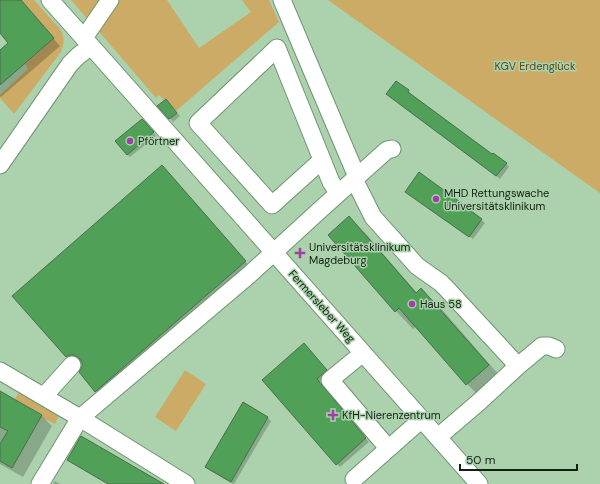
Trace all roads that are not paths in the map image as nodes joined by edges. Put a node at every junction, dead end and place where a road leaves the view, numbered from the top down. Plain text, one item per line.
1 (50, 0) edge
2 (110, 0) edge
3 (282, 0) edge
4 (87, 42) junction
5 (392, 149) dead end
6 (322, 160) junction
7 (0, 165) edge
8 (355, 178) junction
9 (338, 193) junction
10 (274, 252) junction
11 (556, 349) dead end
12 (363, 353) junction
13 (72, 365) dead end
14 (518, 366) junction
15 (0, 371) edge
16 (44, 396) junction
17 (80, 418) junction
18 (422, 418) junction
19 (438, 437) junction
20 (388, 448) junction
21 (354, 479) dead end
22 (40, 484) edge
23 (186, 484) edge
24 (479, 484) edge

1 - 4 street, Fermersleber Weg
2 - 4 street
3 - 8 street
4 - 7 street
4 - 10 street, Fermersleber Weg
5 - 8 street
6 - 6 street
6 - 9 street
8 - 9 street
8 - 14 street
9 - 10 street
10 - 12 street, Fermersleber Weg
10 - 17 street
11 - 14 street
12 - 18 street, Fermersleber Weg
12 - 20 street
13 - 16 street
14 - 19 street
15 - 16 street
16 - 17 street
17 - 22 street
17 - 23 street
18 - 19 street, Fermersleber Weg
18 - 20 street
19 - 24 street, Fermersleber Weg
20 - 21 street

